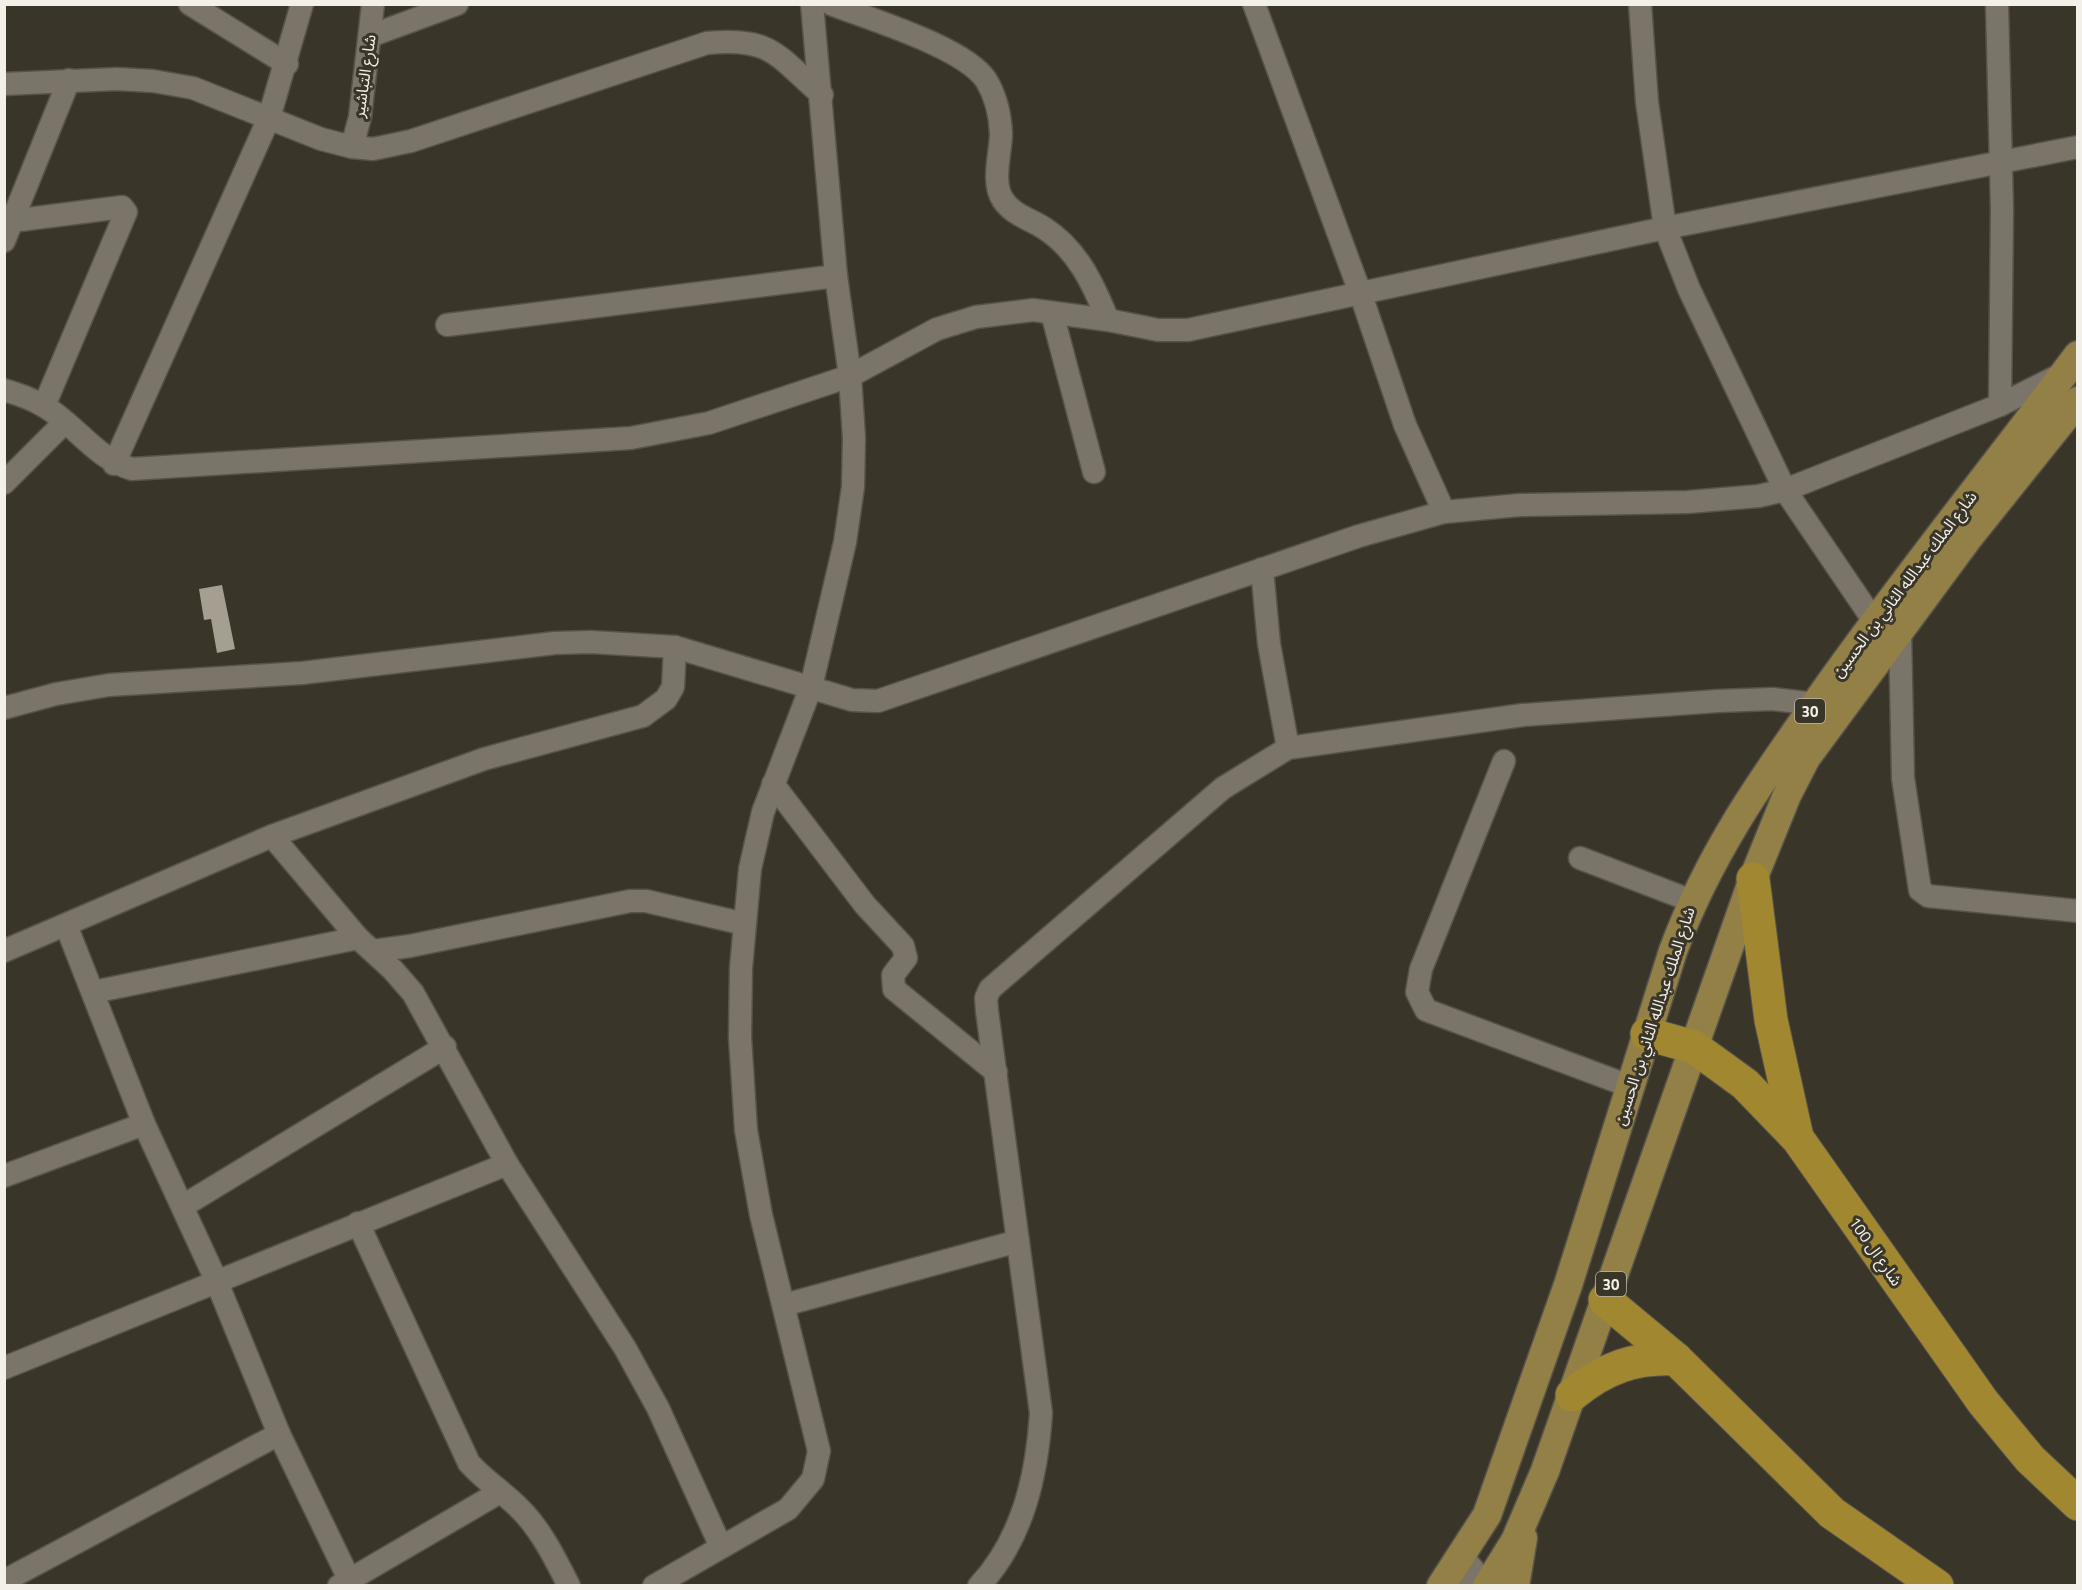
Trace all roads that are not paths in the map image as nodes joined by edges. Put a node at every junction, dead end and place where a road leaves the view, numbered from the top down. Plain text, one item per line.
1 (190, 4) edge
2 (302, 4) edge
3 (373, 4) edge
4 (457, 4) edge
5 (812, 4) edge
6 (831, 4) edge
7 (1254, 4) edge
8 (1640, 4) edge
9 (1997, 4) edge
10 (861, 10) edge
11 (370, 36) junction
12 (287, 64) junction
13 (69, 80) junction
14 (4, 84) edge
15 (822, 95) junction
16 (269, 118) junction
17 (352, 147) junction
18 (2078, 147) edge
19 (2000, 165) junction
20 (7, 228) edge
21 (1665, 228) junction
22 (836, 276) junction
23 (1361, 295) junction
24 (1052, 313) junction
25 (1108, 320) junction
26 (447, 325) dead end
27 (2071, 364) edge
28 (850, 376) junction
29 (4, 390) edge
30 (2078, 401) edge
31 (2000, 405) junction
32 (44, 406) junction
33 (65, 422) junction
34 (114, 464) junction
35 (1094, 472) dead end
36 (4, 483) edge
37 (1785, 490) junction
38 (1443, 512) junction
39 (1262, 569) junction
40 (1887, 625) junction
41 (675, 648) junction
42 (811, 687) junction
43 (1815, 704) junction
44 (4, 708) edge
45 (1288, 748) junction
46 (1504, 761) dead end
47 (773, 784) junction
48 (272, 836) junction
49 (1580, 858) dead end
50 (1753, 879) junction
51 (1692, 901) junction
52 (2078, 911) edge
53 (745, 924) junction
54 (66, 925) junction
55 (365, 944) junction
56 (4, 951) edge
57 (93, 993) junction
58 (1647, 1034) junction
59 (445, 1047) junction
60 (1694, 1047) junction
61 (996, 1072) junction
62 (1629, 1086) junction
63 (144, 1124) junction
64 (1798, 1139) junction
65 (507, 1164) junction
66 (4, 1176) edge
67 (183, 1206) junction
68 (358, 1223) junction
69 (1018, 1241) junction
70 (216, 1280) junction
71 (1568, 1285) junction
72 (1605, 1300) junction
73 (784, 1305) junction
74 (1676, 1359) junction
75 (4, 1368) edge
76 (1572, 1395) junction
77 (279, 1434) junction
78 (500, 1492) junction
79 (2078, 1504) edge
80 (1525, 1521) junction
81 (721, 1547) junction
82 (1454, 1574) edge
83 (4, 1581) edge
84 (344, 1582) edge
85 (1487, 1585) edge
86 (568, 1586) edge
87 (654, 1586) edge
88 (979, 1586) edge
89 (1515, 1586) edge
90 (1937, 1586) edge

1 - 12 street
2 - 12 street
3 - 11 street, شارع التباشير
4 - 11 street
5 - 15 street
6 - 10 street
7 - 23 street
8 - 21 street
9 - 19 street
10 - 25 street
11 - 17 street, شارع التباشير
12 - 16 street
13 - 14 street
13 - 16 street
13 - 20 street
15 - 17 street
15 - 22 street
16 - 17 street
16 - 34 street
18 - 19 street
19 - 21 street
19 - 31 street
20 - 32 street
21 - 23 street
21 - 37 street
22 - 26 street
22 - 28 street
23 - 25 street
23 - 38 street
24 - 25 street
24 - 28 street
24 - 35 street
27 - 31 street
27 - 40 main road, شارع الملك عبدالله الثاني بن الحسين / 30
28 - 34 street
28 - 42 street
29 - 32 street
30 - 40 main road, شارع الملك عبدالله الثاني بن الحسين / 30
31 - 37 street
32 - 33 street
33 - 34 street
33 - 36 street
37 - 38 street
37 - 40 street
38 - 39 street
39 - 42 street
39 - 45 street
40 - 43 main road, شارع الملك عبدالله الثاني بن الحسين / 30
40 - 50 main road, شارع الملك عبدالله الثاني بن الحسين / 30
40 - 52 street
41 - 42 street
41 - 44 street
41 - 48 street
42 - 47 street
43 - 45 street
43 - 51 main road, شارع الملك عبدالله الثاني بن الحسين / 30
45 - 61 street
46 - 62 street
47 - 53 street
47 - 61 street
48 - 54 street
48 - 55 street
49 - 51 street
50 - 60 main road, شارع الملك عبدالله الثاني بن الحسين / 30
50 - 64 highway
51 - 58 main road, شارع الملك عبدالله الثاني بن الحسين / 30
53 - 55 street
53 - 73 street
54 - 56 street
54 - 57 street
55 - 57 street
55 - 59 street
57 - 63 street
58 - 60 highway, شارع ال 100
58 - 62 main road, شارع الملك عبدالله الثاني بن الحسين / 30
59 - 65 street
59 - 67 street
60 - 64 highway, شارع ال 100
60 - 72 main road, شارع الملك عبدالله الثاني بن الحسين / 30
61 - 69 street
62 - 71 main road, شارع الملك عبدالله الثاني بن الحسين / 30
63 - 66 street
63 - 67 street
64 - 79 highway, شارع ال 100
65 - 68 street
65 - 81 street
67 - 70 street
68 - 70 street
68 - 78 street
69 - 73 street
69 - 88 street
70 - 75 street
70 - 77 street
71 - 72 main road
71 - 82 main road, شارع الملك عبدالله الثاني بن الحسين / 30
72 - 74 highway
72 - 76 main road, شارع الملك عبدالله الثاني بن الحسين / 30
73 - 81 street
74 - 76 highway
74 - 90 highway
76 - 80 main road, شارع الملك عبدالله الثاني بن الحسين / 30
77 - 83 street
77 - 84 street
78 - 84 street
78 - 86 street
80 - 85 main road, شارع الملك عبدالله الثاني بن الحسين / 30
80 - 89 main road
81 - 87 street
82 - 85 street

